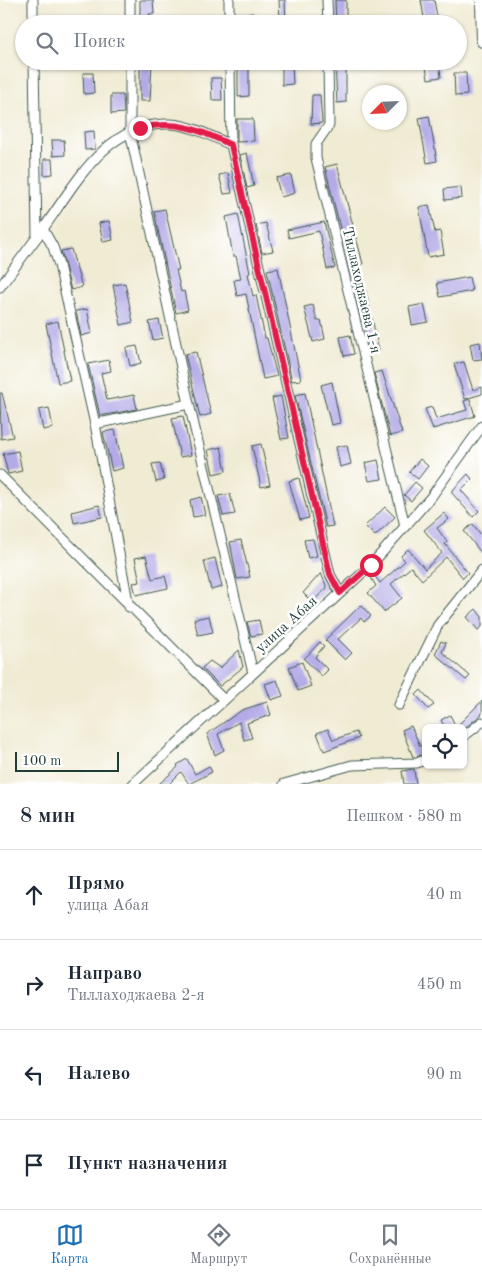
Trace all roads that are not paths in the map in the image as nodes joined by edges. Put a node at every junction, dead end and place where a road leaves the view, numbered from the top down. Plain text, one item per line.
1 (33, 0) edge
2 (130, 0) edge
3 (229, 0) edge
4 (327, 0) edge
5 (481, 0) edge
6 (33, 15) edge
7 (130, 15) edge
8 (229, 15) edge
9 (328, 15) edge
10 (482, 42) edge
11 (34, 70) edge
12 (130, 70) edge
13 (230, 70) edge
14 (328, 70) edge
15 (130, 132) junction
16 (231, 145) junction
17 (43, 229) junction
18 (37, 237) junction
19 (0, 287) edge
20 (189, 404) junction
21 (95, 424) junction
22 (482, 426) edge
23 (0, 475) edge
24 (405, 526) junction
25 (482, 570) edge
26 (340, 593) junction
27 (130, 607) junction
28 (253, 673) junction
29 (224, 700) junction
30 (400, 705) dead end
31 (482, 722) edge
32 (467, 734) edge
33 (422, 761) edge
34 (133, 784) edge
35 (284, 784) edge

1 - 6 street
2 - 7 street
3 - 8 street
4 - 9 street
5 - 10 street
11 - 18 street
12 - 15 street
13 - 16 street
14 - 24 street, Тиллаходжаева 1-я
15 - 16 street
15 - 17 street
15 - 20 street
16 - 26 street
17 - 18 street
17 - 21 street
18 - 19 street
20 - 21 street
20 - 28 street
21 - 27 street
22 - 24 street, улица Абая
23 - 27 street
24 - 26 street, улица Абая
25 - 30 street
26 - 28 street, улица Абая
27 - 29 street
28 - 29 street, улица Абая
29 - 34 street, улица Абая
31 - 32 street
33 - 35 street

